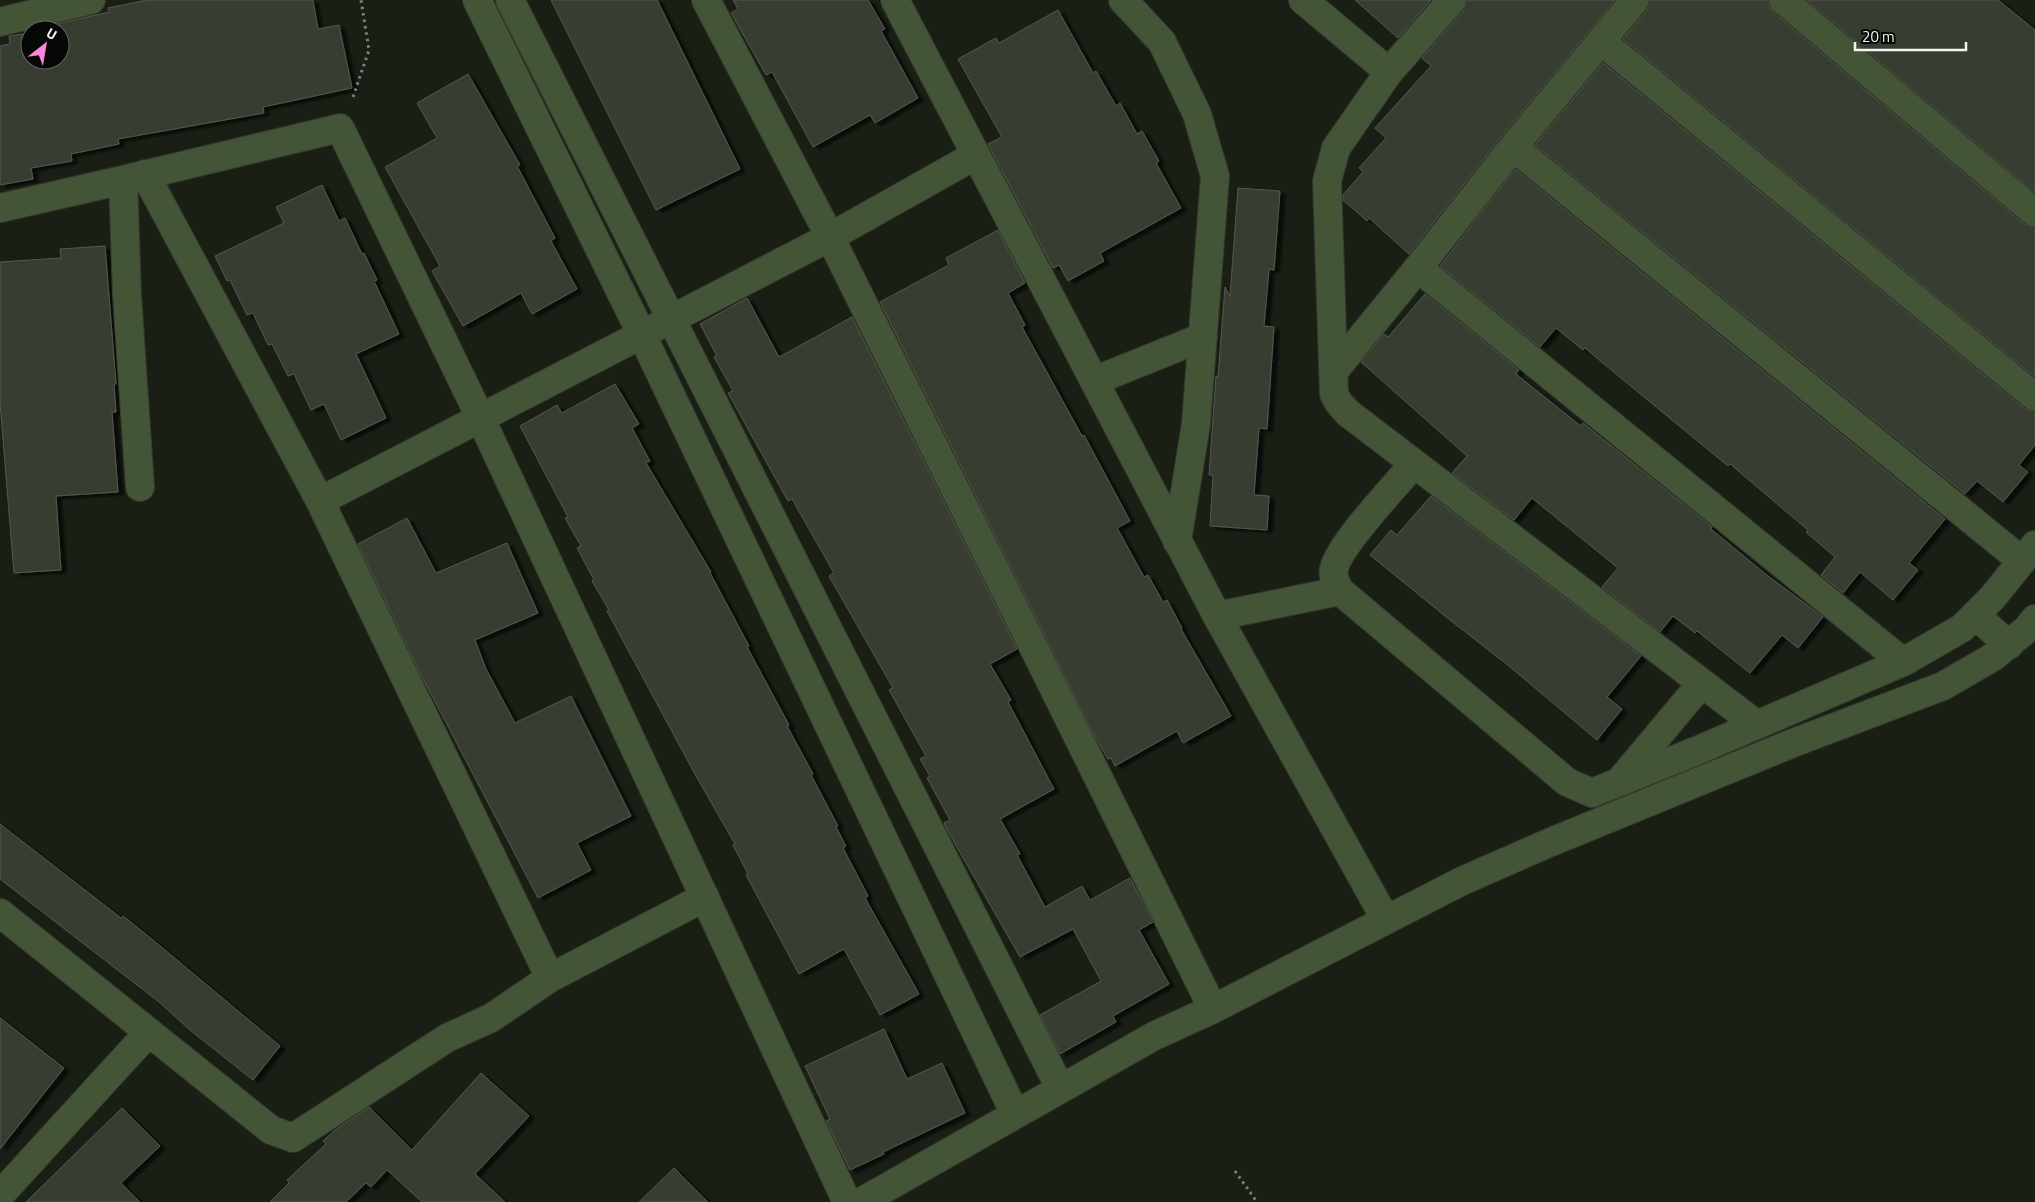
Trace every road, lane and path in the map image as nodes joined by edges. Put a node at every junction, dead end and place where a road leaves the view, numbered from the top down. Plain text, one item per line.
1 (91, 0) edge
2 (360, 0) edge
3 (477, 0) edge
4 (510, 0) edge
5 (706, 0) edge
6 (895, 0) edge
7 (1123, 0) edge
8 (1303, 0) edge
9 (1452, 0) edge
10 (1635, 0) edge
11 (1783, 0) edge
12 (62, 3) edge
13 (0, 22) edge
14 (1601, 41) junction
15 (1389, 72) junction
16 (340, 128) junction
17 (1513, 147) junction
18 (976, 155) junction
19 (134, 177) junction
20 (0, 208) edge
21 (2035, 213) edge
22 (830, 237) junction
23 (1418, 268) junction
24 (671, 318) junction
25 (641, 334) junction
26 (1203, 337) junction
27 (1334, 371) junction
28 (1094, 381) junction
29 (2035, 397) edge
30 (480, 417) junction
31 (1414, 464) junction
32 (140, 487) dead end
33 (320, 501) junction
34 (1177, 540) junction
35 (2028, 553) edge
36 (1340, 591) junction
37 (1975, 615) junction
38 (1216, 616) junction
39 (2035, 619) edge
40 (2009, 645) junction
41 (1903, 662) junction
42 (1702, 683) junction
43 (1757, 725) junction
44 (1696, 752) junction
45 (1710, 777) junction
46 (1617, 785) junction
47 (704, 897) junction
48 (0, 913) edge
49 (1386, 920) junction
50 (550, 978) junction
51 (1213, 1009) junction
52 (148, 1033) junction
53 (1060, 1088) junction
54 (1016, 1114) junction
55 (1235, 1171) dead end
56 (0, 1196) edge
57 (847, 1202) edge
58 (861, 1202) edge
59 (1256, 1202) edge

1 - 12 street
2 - 16 path
3 - 25 street
4 - 24 street
5 - 22 street
6 - 18 street
7 - 26 street
8 - 15 street
9 - 15 street
10 - 14 street
11 - 21 street
12 - 13 street
14 - 17 street
14 - 29 street
15 - 27 street
16 - 19 street
16 - 30 street
17 - 23 street
17 - 35 street
18 - 22 street
18 - 28 street
19 - 20 street
19 - 32 street
19 - 33 street
22 - 24 street
22 - 51 street
23 - 27 street
23 - 41 street
24 - 25 street
24 - 53 street
25 - 30 street
25 - 54 street
26 - 28 street
26 - 34 street
27 - 31 street
28 - 34 street
30 - 33 street
30 - 47 street
31 - 36 street
31 - 42 street
33 - 50 street
34 - 38 street
35 - 37 street
36 - 38 street
36 - 46 street
37 - 40 street
37 - 41 street
38 - 49 street
39 - 40 street
40 - 45 street
41 - 43 street
42 - 43 street
42 - 46 street
43 - 44 street
44 - 45 street
44 - 46 street
45 - 49 street
47 - 50 street
47 - 57 street
48 - 52 street
49 - 51 street
50 - 52 street
51 - 53 street
52 - 56 street
53 - 54 street
54 - 58 street
55 - 59 path

